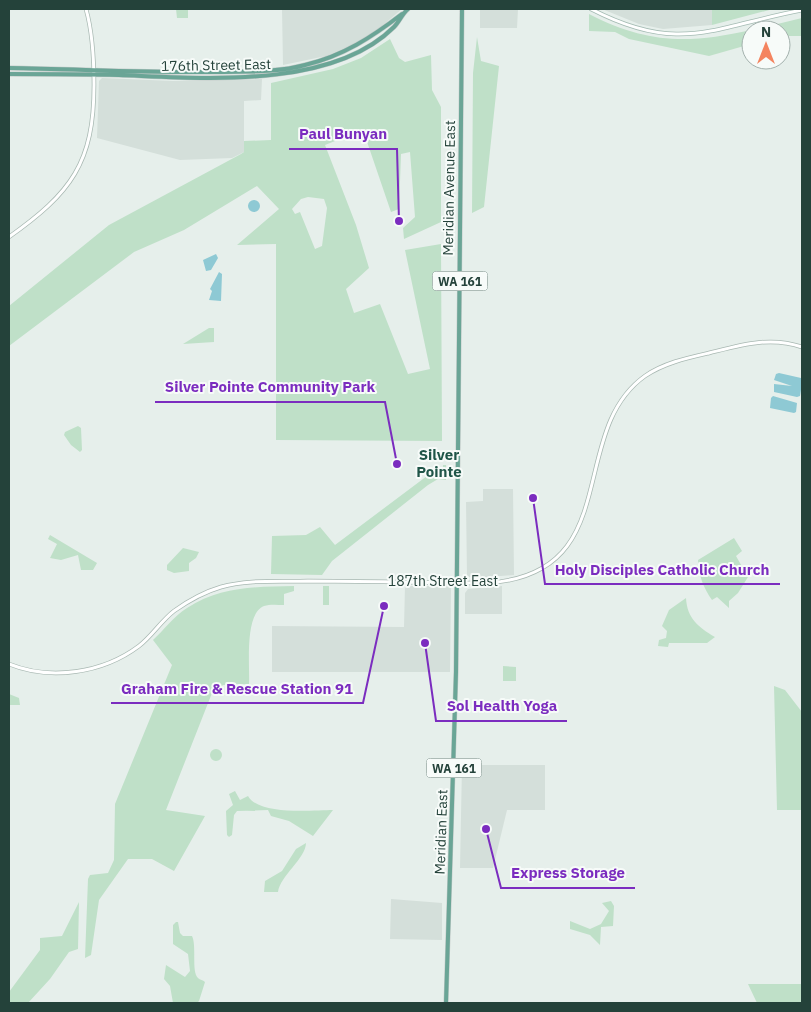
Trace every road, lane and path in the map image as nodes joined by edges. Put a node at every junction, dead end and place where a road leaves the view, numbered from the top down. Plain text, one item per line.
1 (86, 9) edge
2 (591, 9) edge
3 (406, 10) edge
4 (462, 10) edge
5 (802, 10) edge
6 (390, 24) junction
7 (370, 44) junction
8 (9, 68) edge
9 (94, 69) junction
10 (9, 74) edge
11 (94, 74) junction
12 (9, 237) edge
13 (802, 347) edge
14 (456, 582) junction
15 (9, 664) edge
16 (446, 1003) edge

1 - 9 street
2 - 5 street
3 - 6 main road, 176th Street East
3 - 7 main road, 176th Street East
4 - 14 main road, Meridian Avenue East / WA 161
6 - 7 main road
6 - 9 main road, 176th Street East
7 - 11 main road, 176th Street East
8 - 9 main road, 176th Street East
9 - 11 street
10 - 11 main road, 176th Street East
11 - 12 street
13 - 14 street, 187th Street East
14 - 15 street, 187th Street East
14 - 16 main road, Meridian East / WA 161

